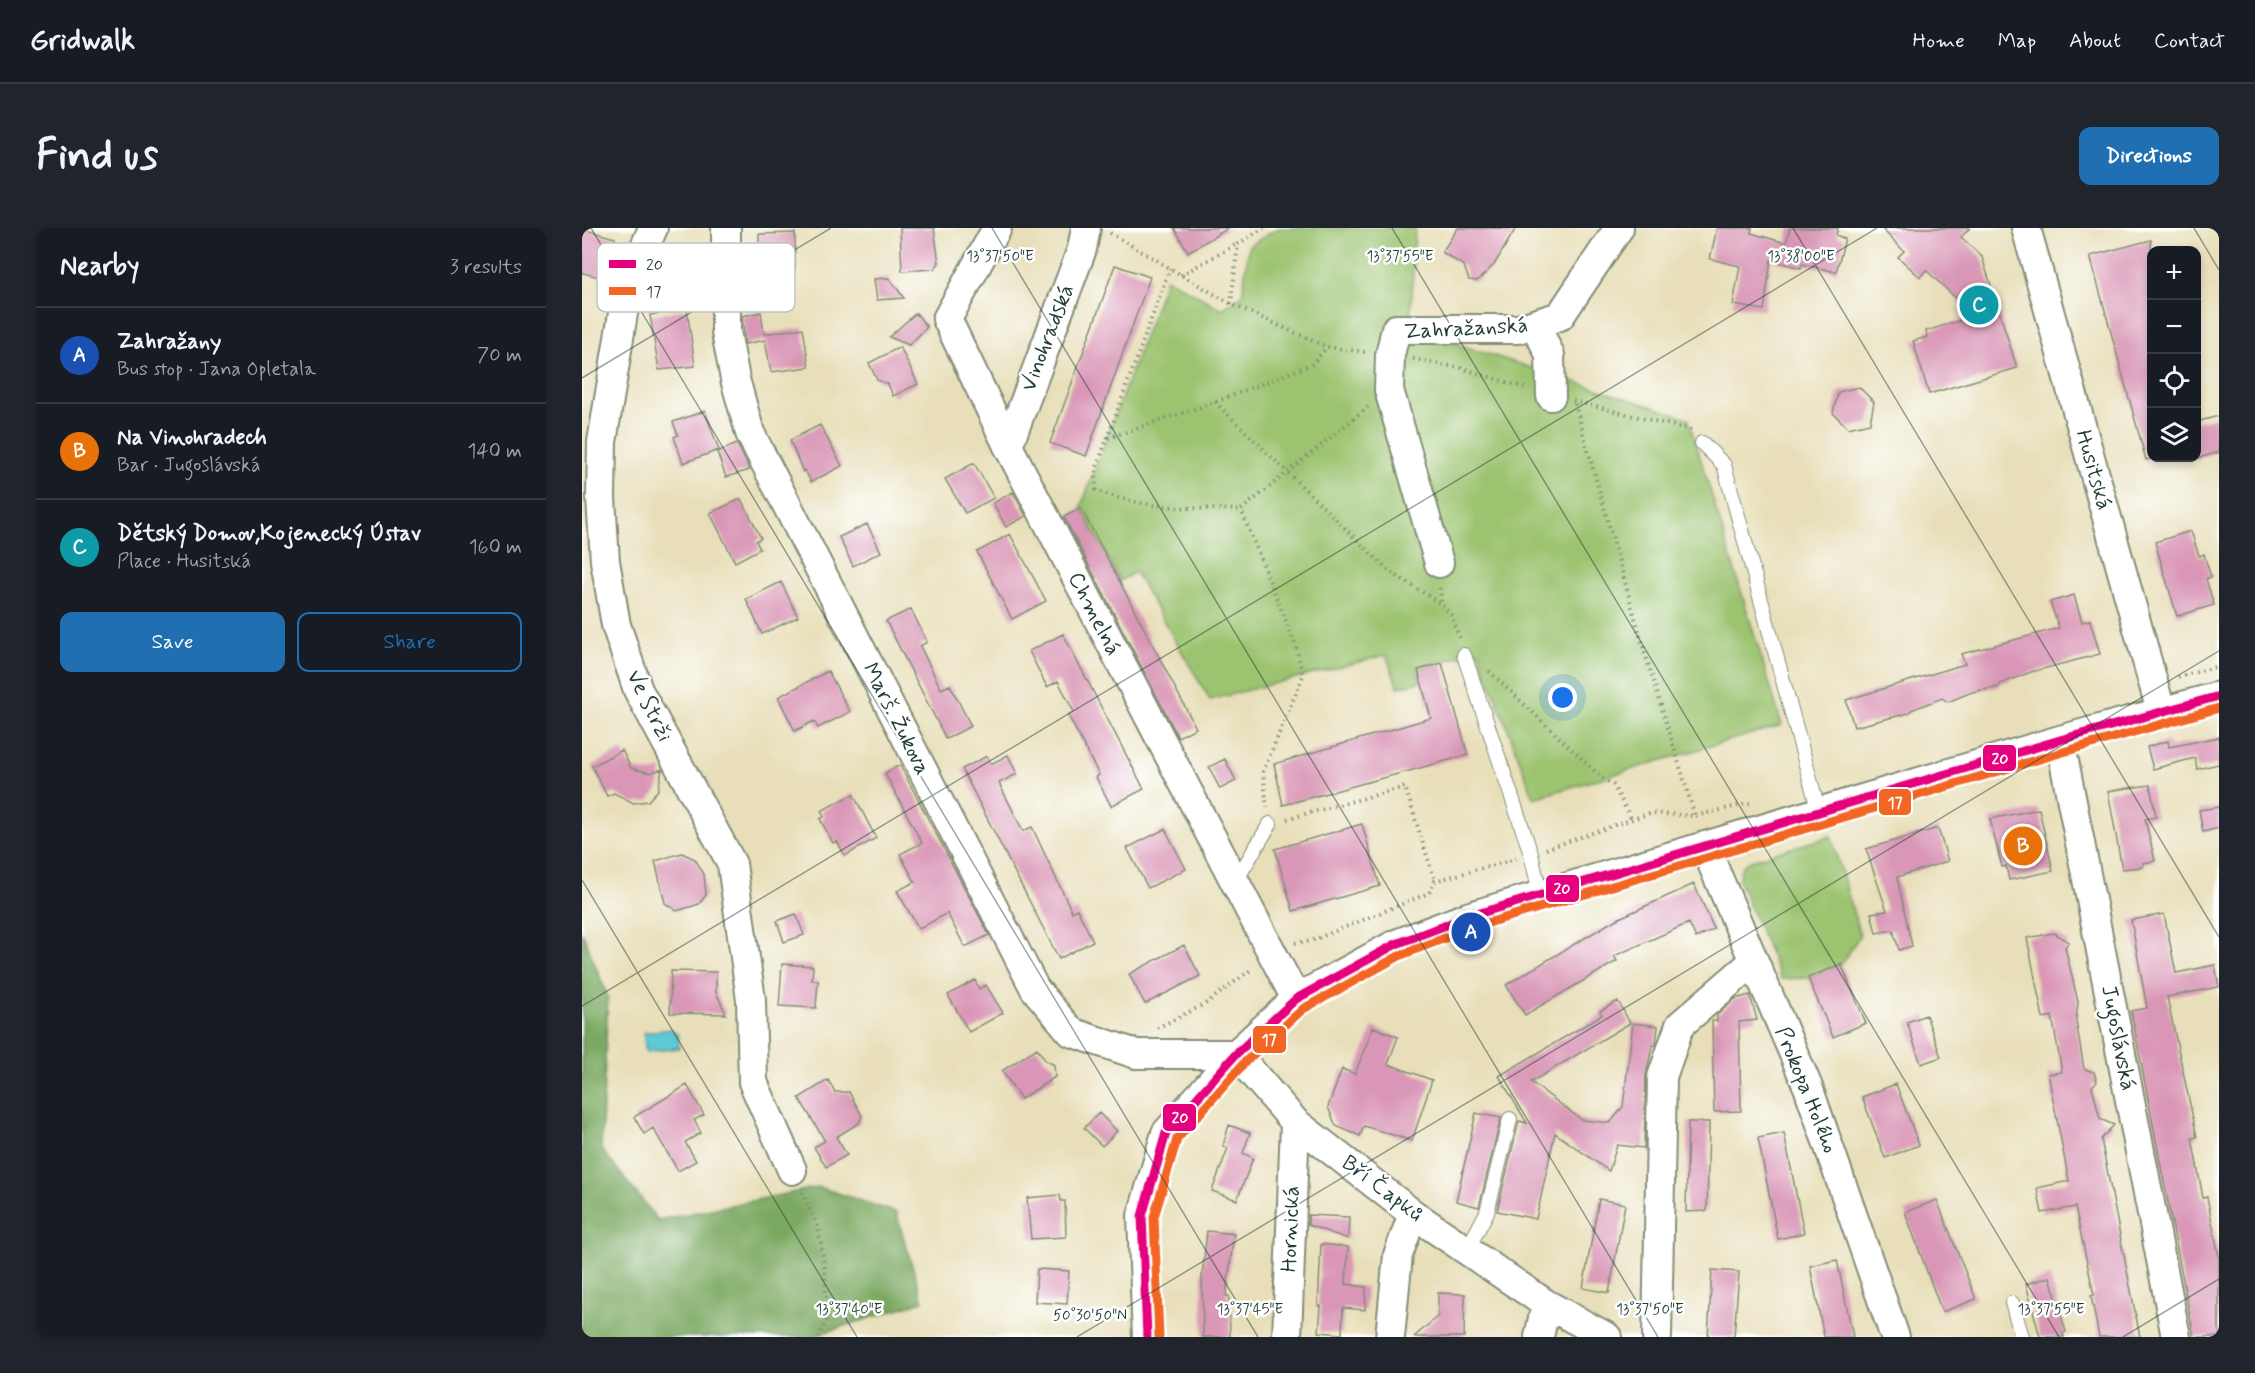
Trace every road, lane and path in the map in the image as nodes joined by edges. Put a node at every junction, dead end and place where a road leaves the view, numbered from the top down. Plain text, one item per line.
1 (653, 228) edge
2 (997, 228) edge
3 (1264, 228) edge
4 (1619, 228) edge
5 (2026, 228) edge
6 (1096, 229) edge
7 (647, 243) edge
8 (1238, 244) junction
9 (1170, 268) junction
10 (1181, 275) junction
11 (1231, 304) junction
12 (623, 312) edge
13 (726, 312) edge
14 (1536, 326) junction
15 (1328, 347) junction
16 (1390, 355) junction
17 (1389, 390) junction
18 (1563, 399) joint
19 (1215, 402) junction
20 (1107, 438) junction
21 (1702, 443) dead end
22 (1008, 446) junction
23 (1288, 472) junction
24 (1240, 510) junction
25 (1439, 563) dead end
26 (1464, 655) joint
27 (1484, 666) dead end
28 (2219, 666) edge
29 (2172, 679) dead end
30 (2219, 696) edge
31 (2161, 711) junction
32 (2060, 740) junction
33 (1758, 802) dead end
34 (1820, 812) junction
35 (1695, 816) junction
36 (1631, 818) junction
37 (1270, 824) junction
38 (1705, 847) junction
39 (1531, 854) junction
40 (1435, 881) junction
41 (1234, 884) junction
42 (1540, 893) junction
43 (1292, 944) dead end
44 (1753, 962) junction
45 (1258, 964) dead end
46 (1296, 999) junction
47 (1153, 1029) dead end
48 (1236, 1054) junction
49 (1510, 1119) dead end
50 (1295, 1122) junction
51 (792, 1170) joint
52 (1413, 1214) junction
53 (1467, 1250) junction
54 (2012, 1303) dead end
55 (1546, 1304) junction
56 (818, 1337) edge
57 (1146, 1337) edge
58 (1287, 1337) edge
59 (1390, 1337) edge
60 (1539, 1337) edge
61 (1607, 1337) edge
62 (1657, 1337) edge
63 (1895, 1337) edge
64 (2022, 1337) edge
65 (2176, 1337) edge

1 - 7 street, Ve Strži
2 - 22 street, Chmelná
3 - 8 path
4 - 14 street, Zahražanská
5 - 31 street, Husitská
6 - 9 path
6 - 22 street, Vinohradská
8 - 10 path
8 - 11 path
9 - 10 path
9 - 20 path
10 - 11 path
11 - 15 path
12 - 51 street, Ve Strži
13 - 48 street, Marš. Žukova
14 - 16 street, Zahražanská
14 - 18 street
15 - 16 path
15 - 19 path
16 - 17 street, Zahražanská
17 - 23 path
17 - 25 street, Zahražanská
18 - 35 path
19 - 20 path
19 - 23 path
20 - 24 path
21 - 34 lane
22 - 41 street, Chmelná
23 - 24 path
23 - 26 path
24 - 37 path
26 - 39 lane
27 - 36 path
28 - 29 path
30 - 31 street
31 - 32 street
32 - 34 street
32 - 65 street, Jugoslávská
33 - 35 path
34 - 38 street
35 - 36 path
36 - 39 path
37 - 40 path
37 - 41 lane
38 - 42 street
38 - 44 street, Prokopa Holého
39 - 40 path
39 - 42 lane
40 - 43 path
41 - 46 street, Chmelná
42 - 46 street
44 - 62 street
44 - 63 street, Prokopa Holého
45 - 47 path
46 - 48 street
48 - 50 street, Bří Čapků
48 - 57 street
49 - 53 lane
50 - 52 street, Bří Čapků
50 - 58 street, Hornická
51 - 56 path
52 - 53 street, Bří Čapků
52 - 59 street
53 - 55 street, Bří Čapků
54 - 64 lane
55 - 60 street
55 - 61 street, Bří Čapků

